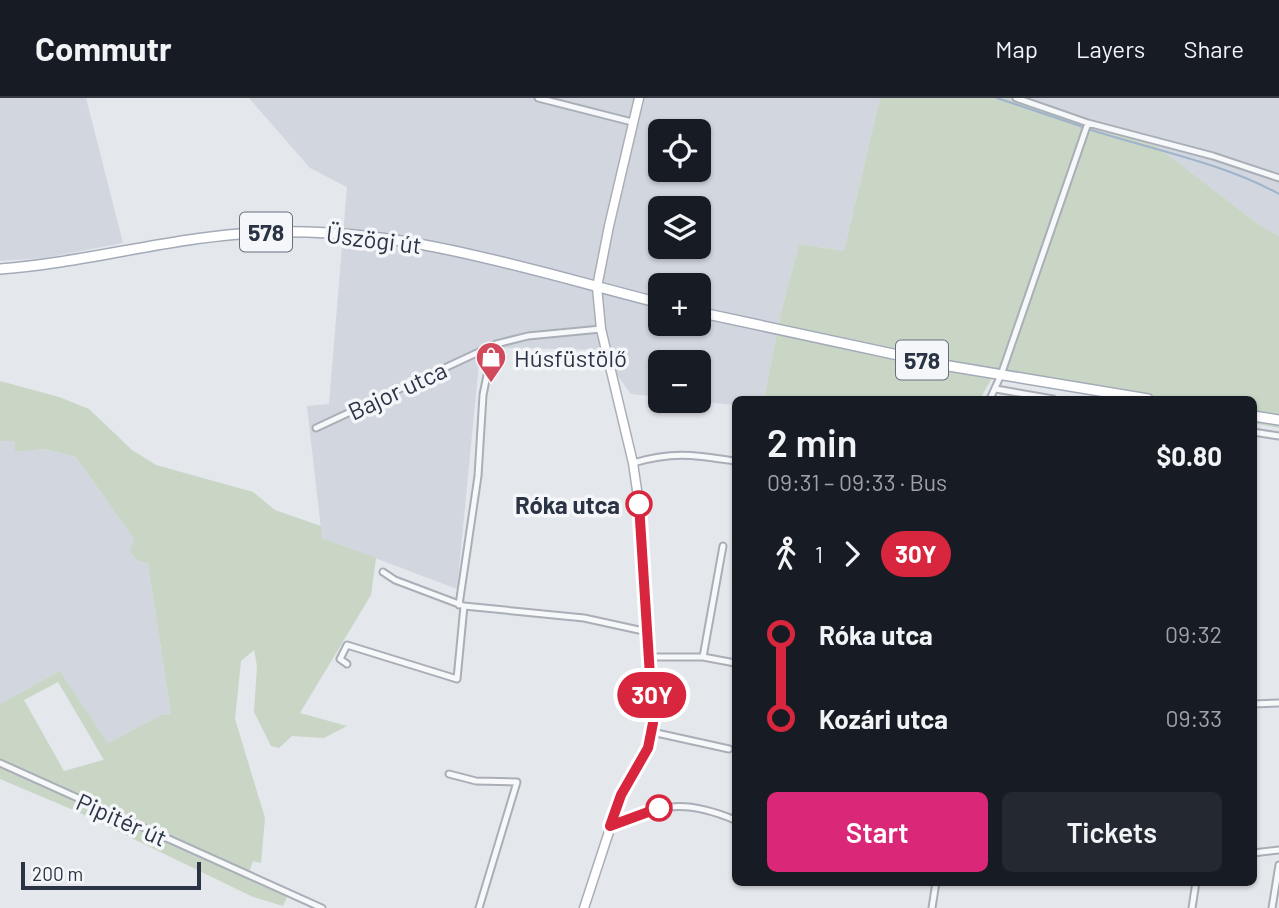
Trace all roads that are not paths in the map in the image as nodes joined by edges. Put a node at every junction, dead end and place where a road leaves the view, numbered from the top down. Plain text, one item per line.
1 (538, 98) edge
2 (639, 98) edge
3 (1016, 98) edge
4 (632, 122) junction
5 (1087, 126) junction
6 (1279, 178) edge
7 (0, 269) edge
8 (597, 287) junction
9 (648, 300) edge
10 (711, 315) edge
11 (601, 329) junction
12 (496, 344) junction
13 (1001, 375) junction
14 (996, 389) junction
15 (992, 396) edge
16 (1036, 396) edge
17 (1130, 396) edge
18 (1257, 417) edge
19 (1279, 420) edge
20 (316, 428) dead end
21 (1257, 433) edge
22 (1279, 436) edge
23 (732, 461) edge
24 (633, 463) junction
25 (723, 546) dead end
26 (383, 572) dead end
27 (462, 606) junction
28 (648, 632) junction
29 (649, 657) junction
30 (703, 657) junction
31 (732, 662) edge
32 (347, 664) dead end
33 (1279, 703) edge
34 (1257, 704) edge
35 (652, 732) junction
36 (729, 749) dead end
37 (0, 763) edge
38 (449, 774) dead end
39 (732, 819) edge
40 (610, 826) junction
41 (1279, 850) edge
42 (1257, 853) edge
43 (1279, 865) edge
44 (935, 886) edge
45 (1195, 886) edge
46 (322, 908) edge
47 (478, 908) edge
48 (584, 908) edge
49 (932, 908) edge
50 (1192, 908) edge
51 (1272, 908) edge

1 - 4 street
2 - 4 street
3 - 5 street
4 - 8 street
5 - 6 street
5 - 13 street
7 - 8 main road, Üszögi út / 578
8 - 9 main road, Üszögi út / 578
8 - 11 street
10 - 13 main road, 578
11 - 12 street, Bajor utca
11 - 24 street
12 - 20 street, Bajor utca
12 - 27 street
13 - 14 street
13 - 17 main road, 578
14 - 15 street
14 - 16 street
18 - 19 main road
21 - 22 street
23 - 24 street
24 - 28 street
25 - 30 street
26 - 27 street
27 - 28 street
27 - 32 street
28 - 29 street
29 - 30 street
29 - 35 street
30 - 31 street
33 - 34 street
35 - 36 street
35 - 40 street
37 - 46 street, Pipitér út
38 - 47 street
39 - 40 street
40 - 48 street
41 - 42 street
43 - 51 street
44 - 49 street
45 - 50 street

